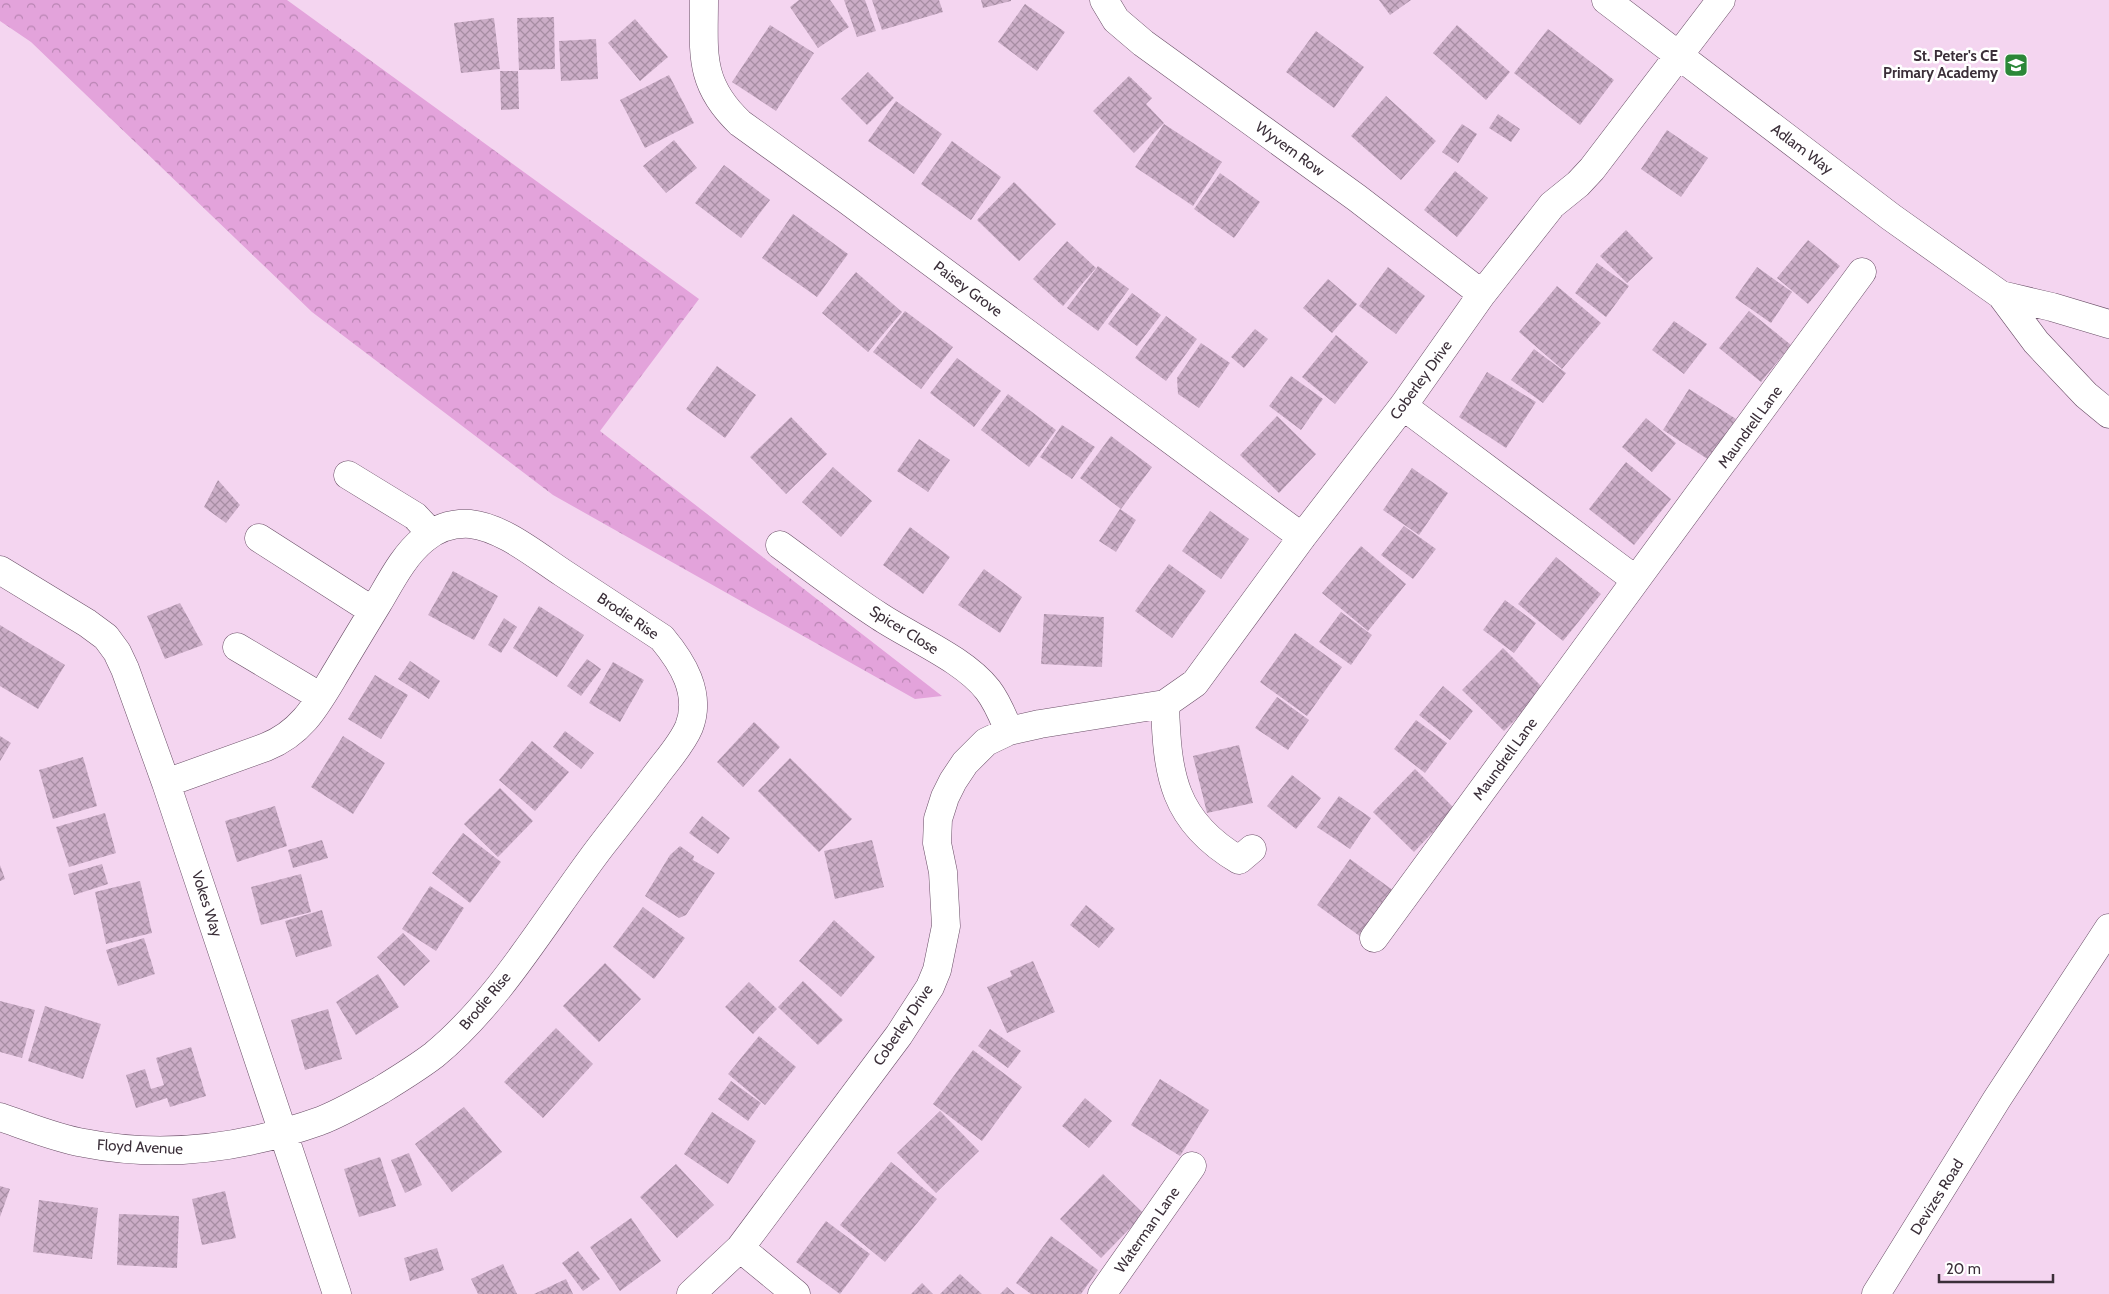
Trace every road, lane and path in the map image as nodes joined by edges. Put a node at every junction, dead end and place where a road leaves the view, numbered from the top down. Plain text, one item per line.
1 (704, 0) edge
2 (1104, 0) edge
3 (1606, 0) edge
4 (1720, 0) edge
5 (1680, 55) junction
6 (1862, 272) dead end
7 (1482, 294) junction
8 (2001, 295) junction
9 (2109, 324) edge
10 (1403, 406) junction
11 (2109, 414) edge
12 (348, 475) dead end
13 (432, 533) junction
14 (1302, 537) junction
15 (259, 538) dead end
16 (780, 545) dead end
17 (0, 570) edge
18 (1636, 580) junction
19 (373, 611) junction
20 (237, 647) dead end
21 (321, 697) junction
22 (1165, 704) junction
23 (1009, 731) junction
24 (166, 783) junction
25 (1252, 850) dead end
26 (2109, 928) edge
27 (1374, 938) dead end
28 (0, 1117) edge
29 (283, 1132) junction
30 (1192, 1166) dead end
31 (740, 1248) junction
32 (337, 1294) edge
33 (691, 1294) edge
34 (796, 1294) edge
35 (1102, 1294) edge
36 (1876, 1294) edge

1 - 14 street, Paisey Grove
2 - 7 street, Wyvern Row
3 - 5 street, Adlam Way
4 - 5 street, Coberley Drive
5 - 7 street, Coberley Drive
5 - 8 street, Adlam Way
6 - 18 street, Maundrell Lane
7 - 10 street, Coberley Drive
8 - 9 street, Adlam Way
8 - 11 street, Adlam Way
10 - 14 street, Coberley Drive
10 - 18 street
12 - 13 street
13 - 19 street, Brodie Rise
13 - 29 street, Brodie Rise
14 - 22 street, Coberley Drive
15 - 19 street
16 - 23 street, Spicer Close
17 - 24 street, Vokes Way
18 - 27 street, Maundrell Lane
19 - 21 street, Brodie Rise
20 - 21 street
21 - 24 street, Brodie Rise
22 - 23 street, Coberley Drive
22 - 25 street
23 - 31 street, Coberley Drive
24 - 29 street, Vokes Way
26 - 36 street, Devizes Road
28 - 29 street, Floyd Avenue
29 - 32 street, Vokes Way
30 - 35 street, Waterman Lane
31 - 33 street, Coberley Drive
31 - 34 street

